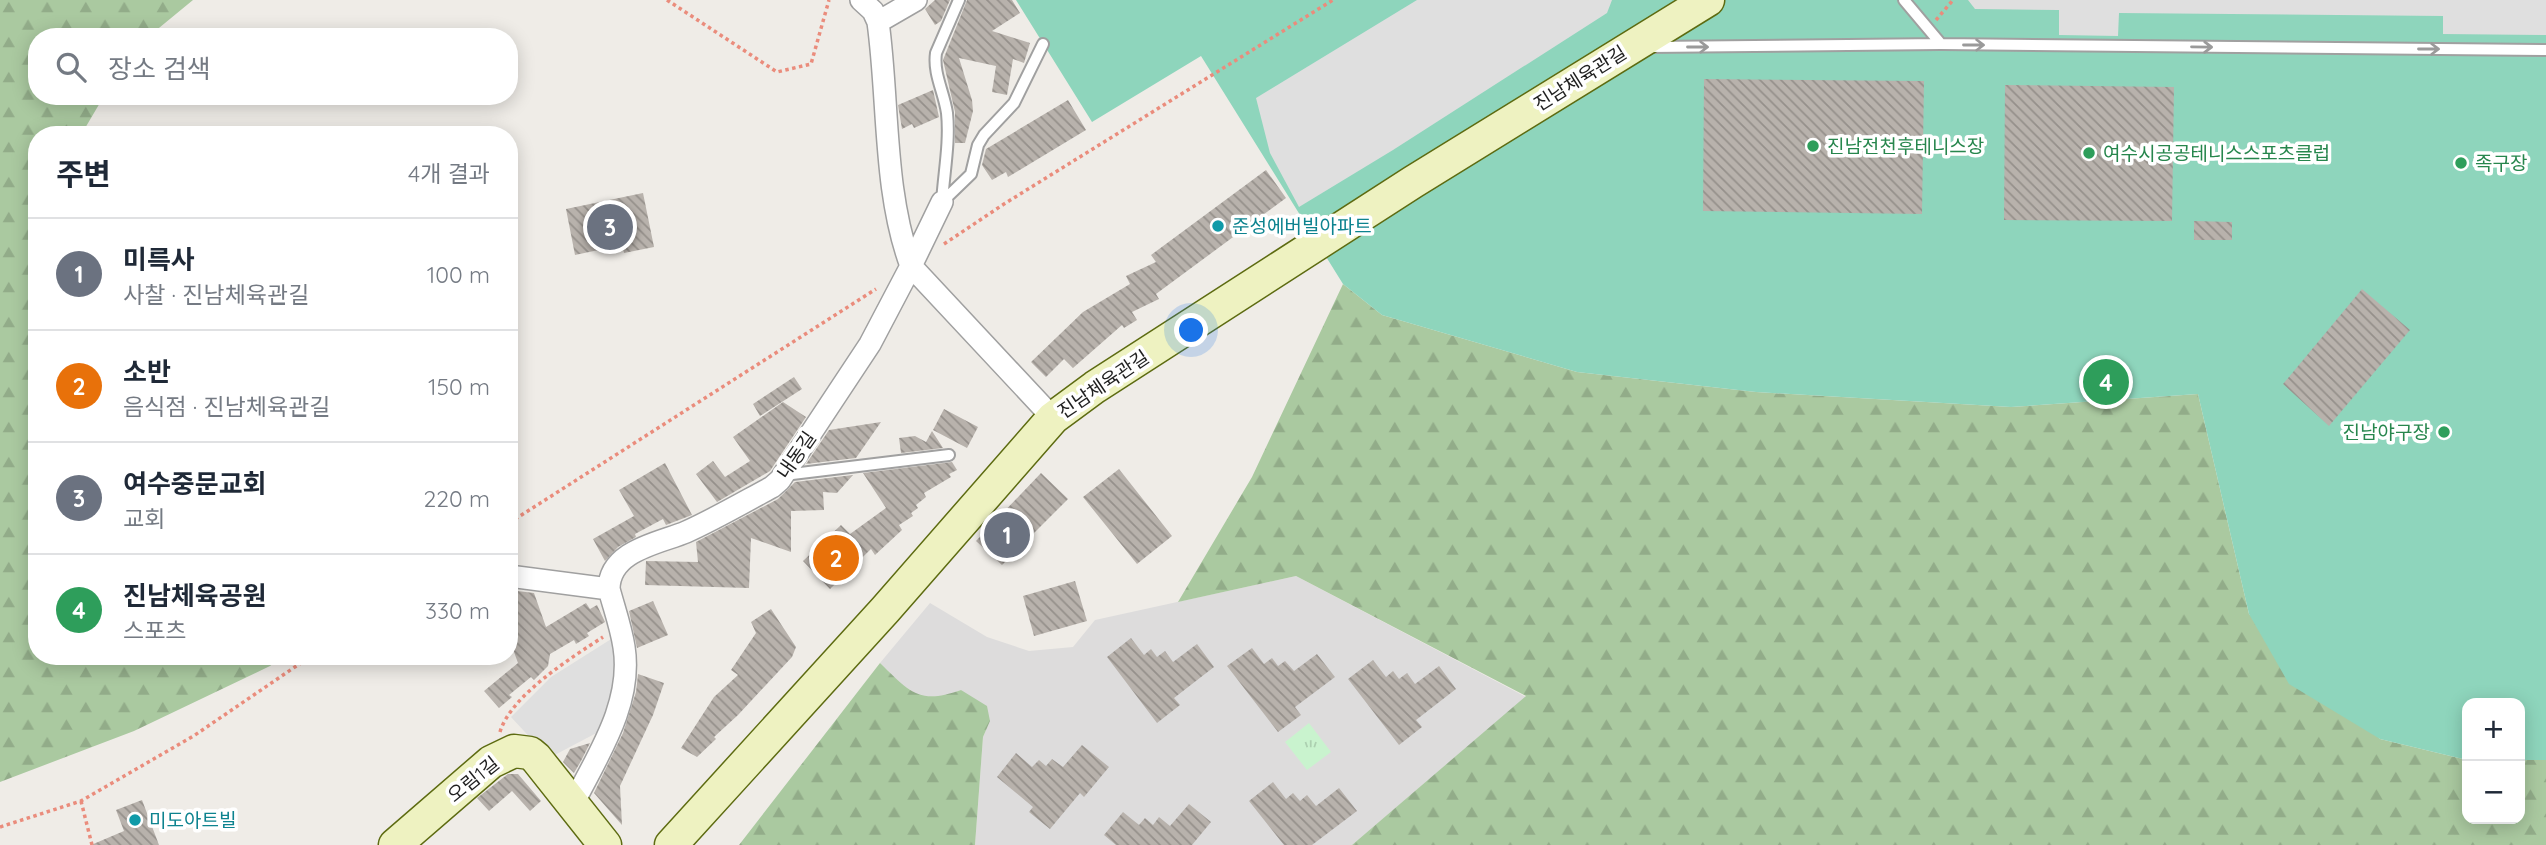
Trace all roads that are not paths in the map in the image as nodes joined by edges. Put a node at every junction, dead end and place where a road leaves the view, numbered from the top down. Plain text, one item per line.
1 (861, 0) edge
2 (916, 0) edge
3 (959, 0) edge
4 (1708, 0) edge
5 (1904, 0) edge
6 (878, 22) junction
7 (1043, 44) dead end
8 (1941, 44) junction
9 (1630, 47) junction
10 (2546, 50) edge
11 (942, 202) junction
12 (911, 266) junction
13 (1052, 418) junction
14 (949, 455) dead end
15 (784, 475) junction
16 (518, 577) edge
17 (609, 589) junction
18 (573, 804) junction
19 (395, 845) edge
20 (606, 845) edge
21 (671, 845) edge

1 - 6 street
2 - 6 street
3 - 11 lane
4 - 9 street, 진남체육관길
5 - 8 lane
6 - 12 street
7 - 11 lane
9 -> 8 lane
8 -> 10 lane
9 - 13 street, 진남체육관길
11 - 12 street, 내동길
12 - 13 street
12 - 15 street, 내동길
13 - 21 street, 진남체육관길
14 - 15 lane
15 - 17 street, 내동길
16 - 17 street
17 - 18 street
18 - 19 street, 오림1길
18 - 20 street, 오림1길

